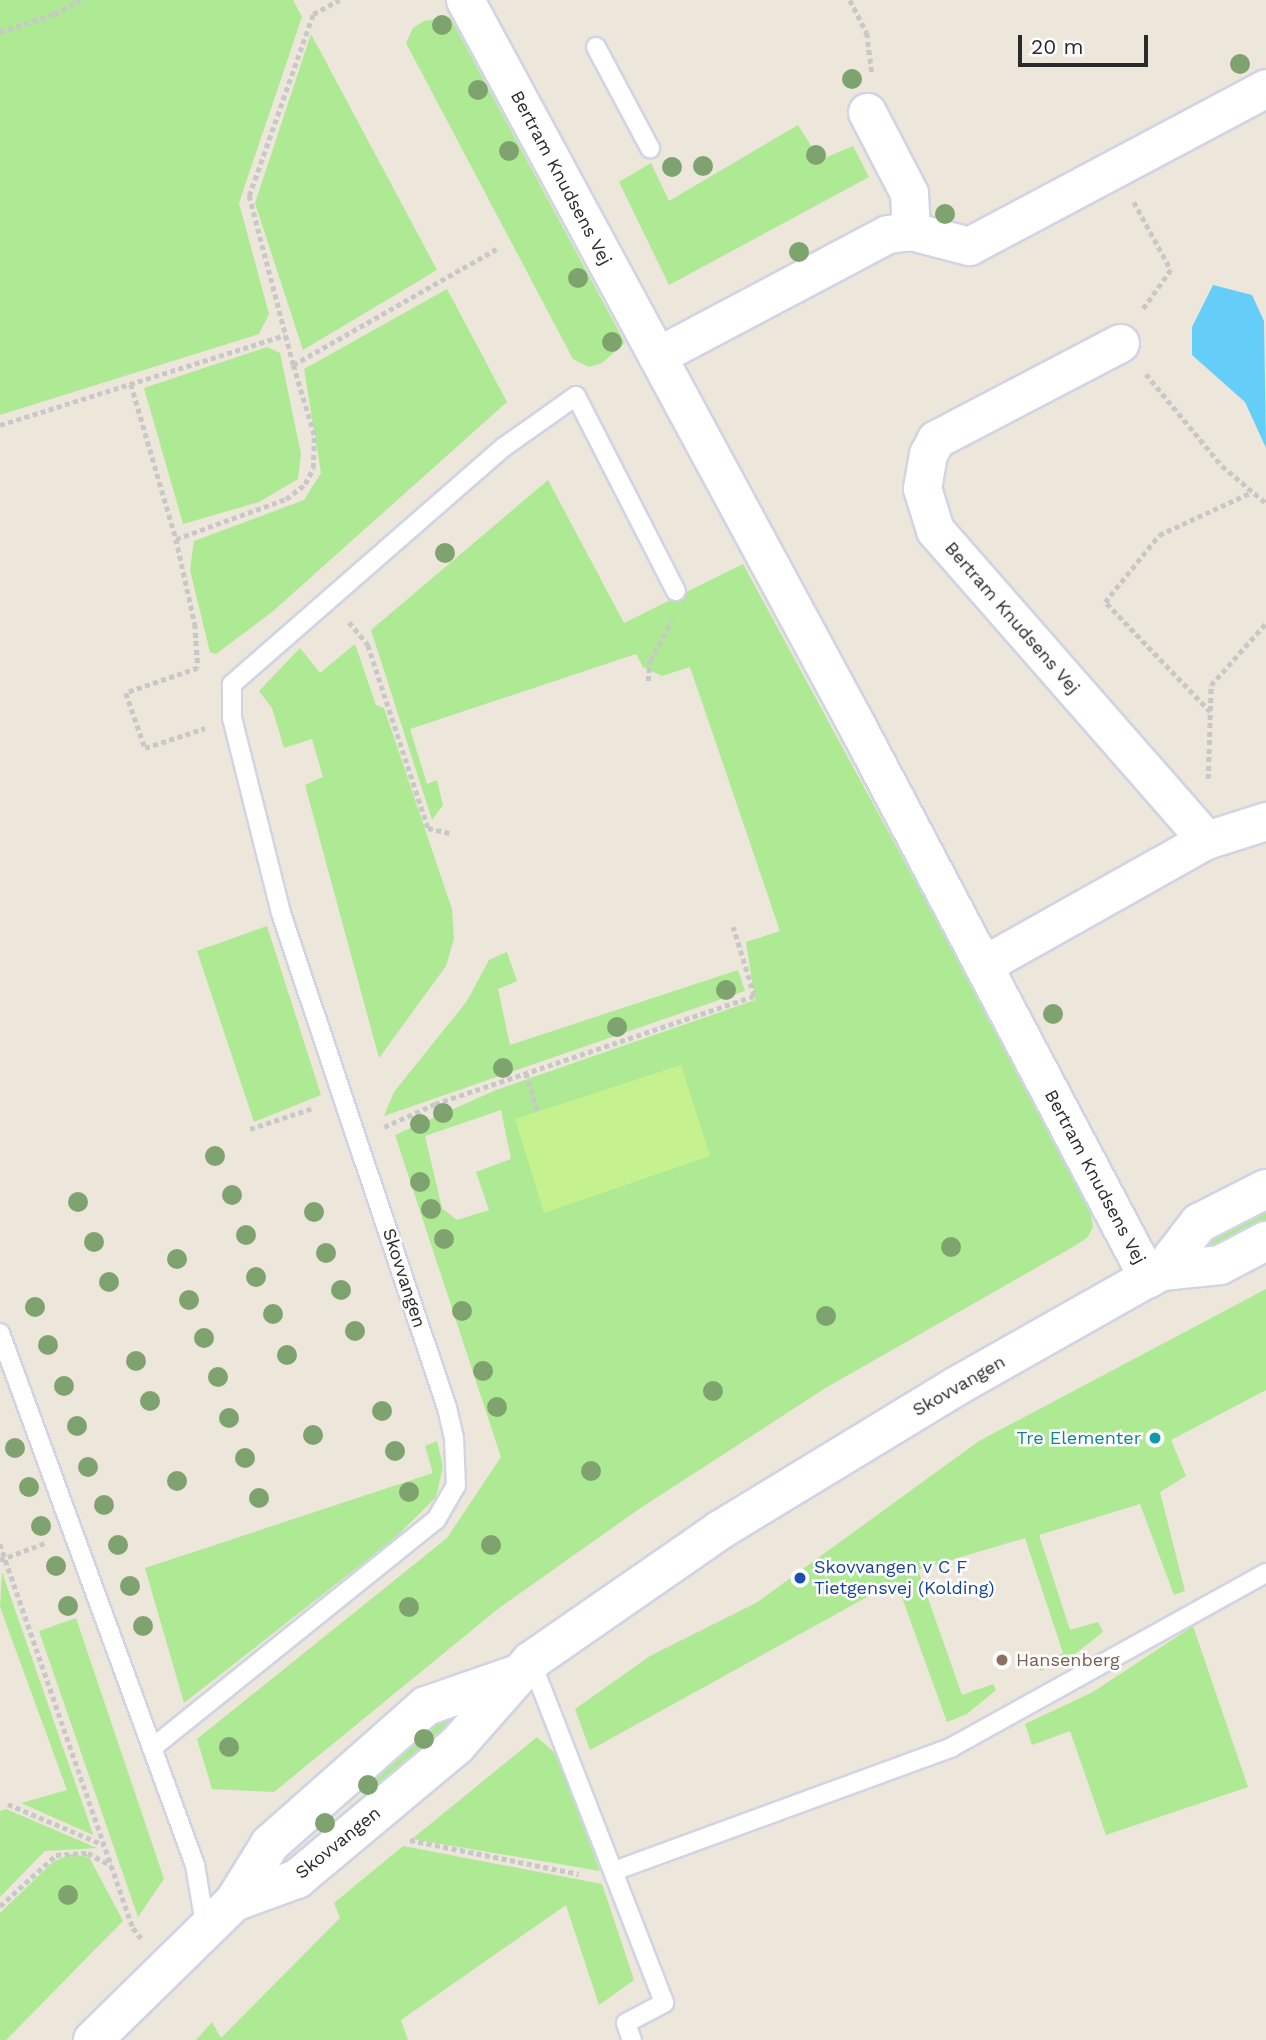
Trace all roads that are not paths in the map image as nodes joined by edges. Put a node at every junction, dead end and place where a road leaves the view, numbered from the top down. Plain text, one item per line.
1 (465, 0) edge
2 (596, 47) dead end
3 (1266, 88) edge
4 (867, 112) road end
5 (650, 148) dead end
6 (911, 231) junction
7 (1120, 343) road end
8 (657, 356) junction
9 (676, 591) road end
10 (1266, 821) edge
11 (1206, 840) junction
12 (983, 965) junction
13 (1266, 1189) edge
14 (1266, 1241) edge
15 (1155, 1274) junction
16 (0, 1333) edge
17 (1266, 1573) edge
18 (524, 1667) junction
19 (152, 1748) junction
20 (614, 1871) junction
21 (234, 1902) junction
22 (206, 1930) junction
23 (93, 2040) edge
24 (632, 2040) edge

1 - 8 street, Bertram Knudsens Vej
2 - 5 lane
3 - 6 street
4 - 6 street
6 - 8 street
7 - 11 street, Bertram Knudsens Vej
8 - 12 street, Bertram Knudsens Vej
9 - 19 lane, Skovvangen
10 - 11 street
11 - 12 street
12 - 15 street, Bertram Knudsens Vej
13 - 15 street, Skovvangen
14 - 15 street, Skovvangen
15 - 18 street, Skovvangen
16 - 19 lane
17 - 20 lane
18 - 20 lane
18 - 21 street, Skovvangen
18 - 21 street, Skovvangen
19 - 22 lane
20 - 24 lane
21 - 22 street, Skovvangen
22 - 23 street, Skovvangen

